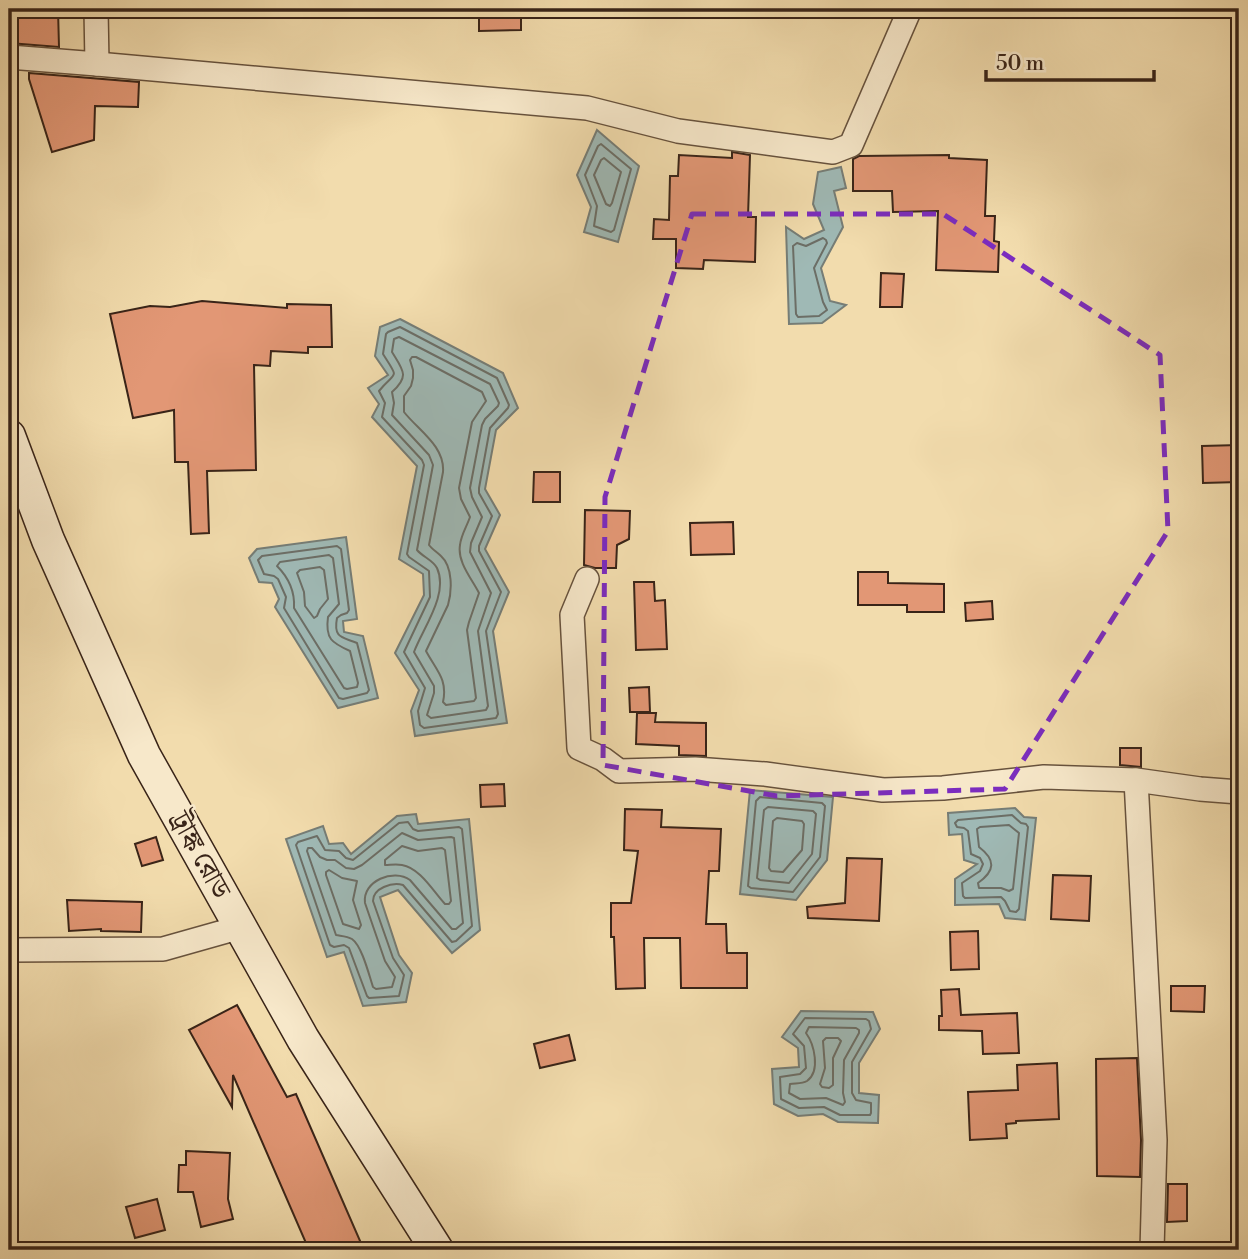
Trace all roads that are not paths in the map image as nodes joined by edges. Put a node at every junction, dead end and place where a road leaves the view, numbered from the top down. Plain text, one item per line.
1 (96, 9) edge
2 (910, 9) edge
3 (9, 57) edge
4 (97, 64) junction
5 (9, 436) edge
6 (587, 579) dead end
7 (1136, 780) junction
8 (1239, 792) edge
9 (241, 927) junction
10 (9, 950) edge
11 (437, 1250) edge
12 (1152, 1250) edge

1 - 4 street
2 - 4 street
3 - 4 street
5 - 9 main road, ট্রাঙ্ক রোড
6 - 7 street
7 - 8 street
7 - 12 street
9 - 10 street
9 - 11 main road, ট্রাঙ্ক রোড

